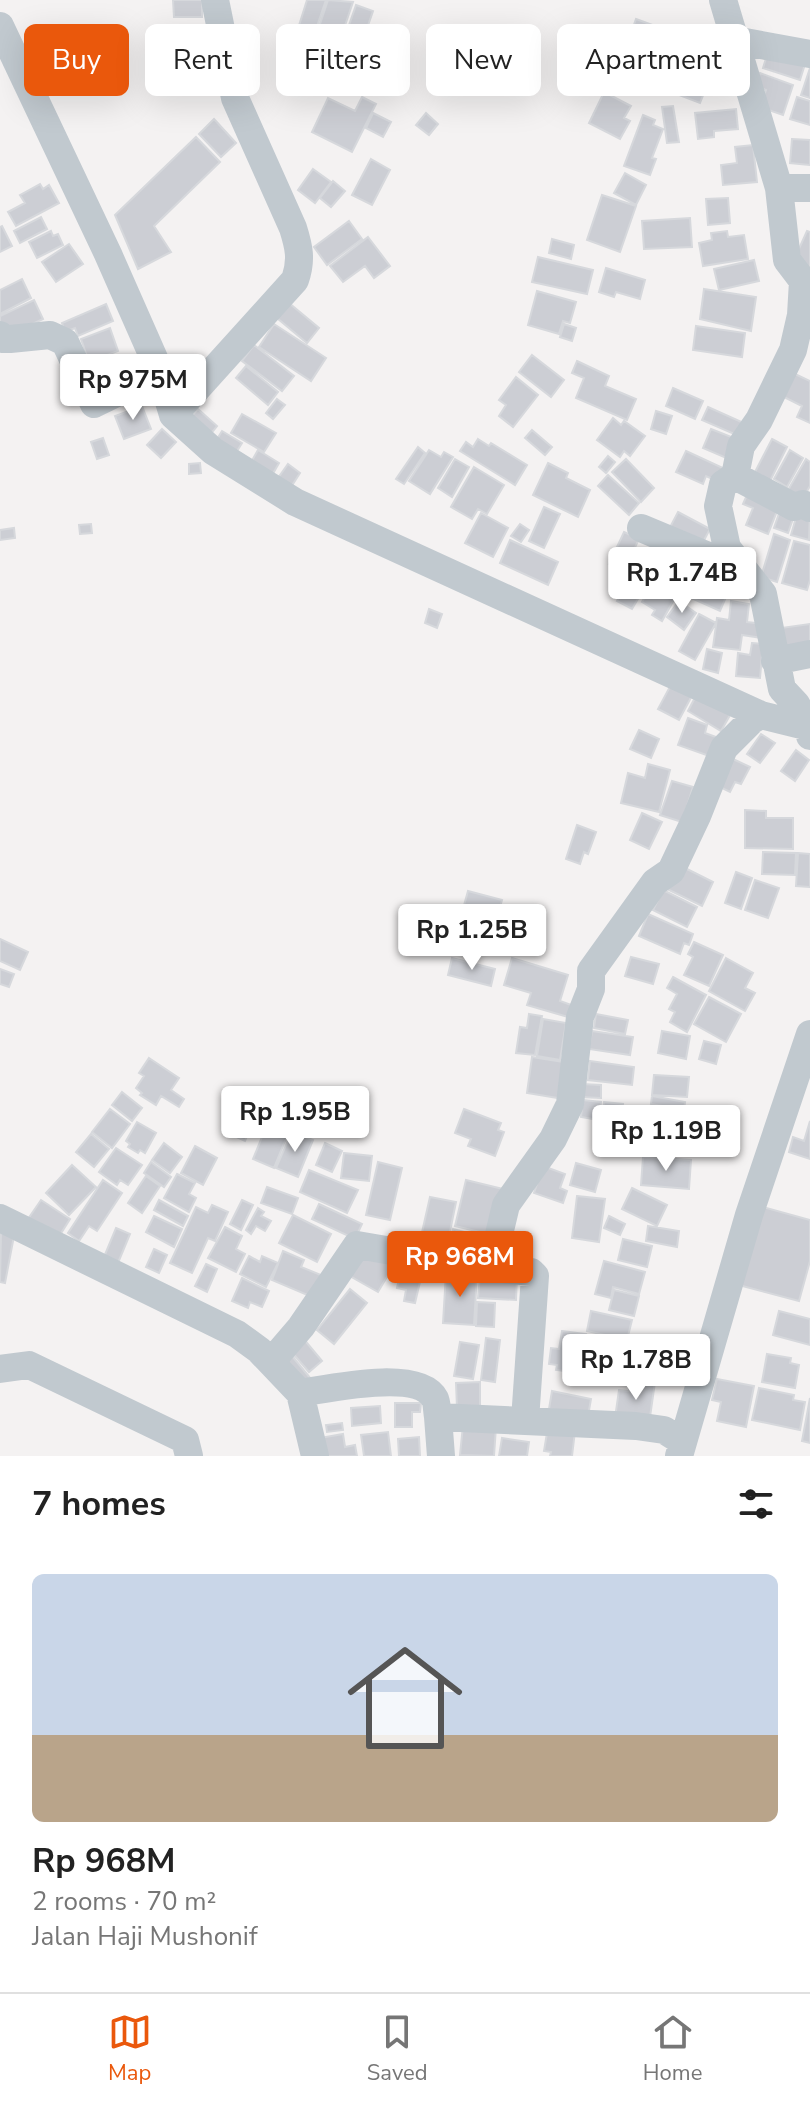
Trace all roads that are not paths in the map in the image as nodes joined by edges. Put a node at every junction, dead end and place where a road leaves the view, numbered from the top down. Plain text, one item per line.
1 (215, 0) edge
2 (723, 0) edge
3 (730, 24) edge
4 (0, 26) edge
5 (750, 43) edge
6 (810, 54) edge
7 (750, 93) edge
8 (779, 188) junction
9 (810, 188) edge
10 (0, 335) edge
11 (160, 372) junction
12 (173, 415) junction
13 (735, 476) junction
14 (810, 508) edge
15 (641, 528) dead end
16 (747, 572) junction
17 (810, 654) edge
18 (775, 661) junction
19 (757, 717) junction
20 (809, 731) edge
21 (810, 1034) edge
22 (0, 1218) edge
23 (491, 1268) junction
24 (271, 1362) junction
25 (0, 1369) edge
26 (300, 1393) junction
27 (438, 1417) junction
28 (525, 1420) junction
29 (675, 1441) edge
30 (189, 1456) edge
31 (315, 1456) edge
32 (441, 1456) edge

1 - 12 street
2 - 3 street
4 - 11 street
5 - 6 street
7 - 8 street
8 - 9 street
8 - 13 street
10 - 11 street
11 - 12 street
12 - 19 street
13 - 14 street
13 - 16 street
15 - 16 street
16 - 18 street
17 - 18 street
18 - 20 street
19 - 20 street
19 - 23 street
21 - 29 street
22 - 24 street
23 - 24 street
23 - 28 street
24 - 26 street
25 - 30 street
26 - 27 street
26 - 31 street
27 - 28 street
27 - 32 street
28 - 29 street

